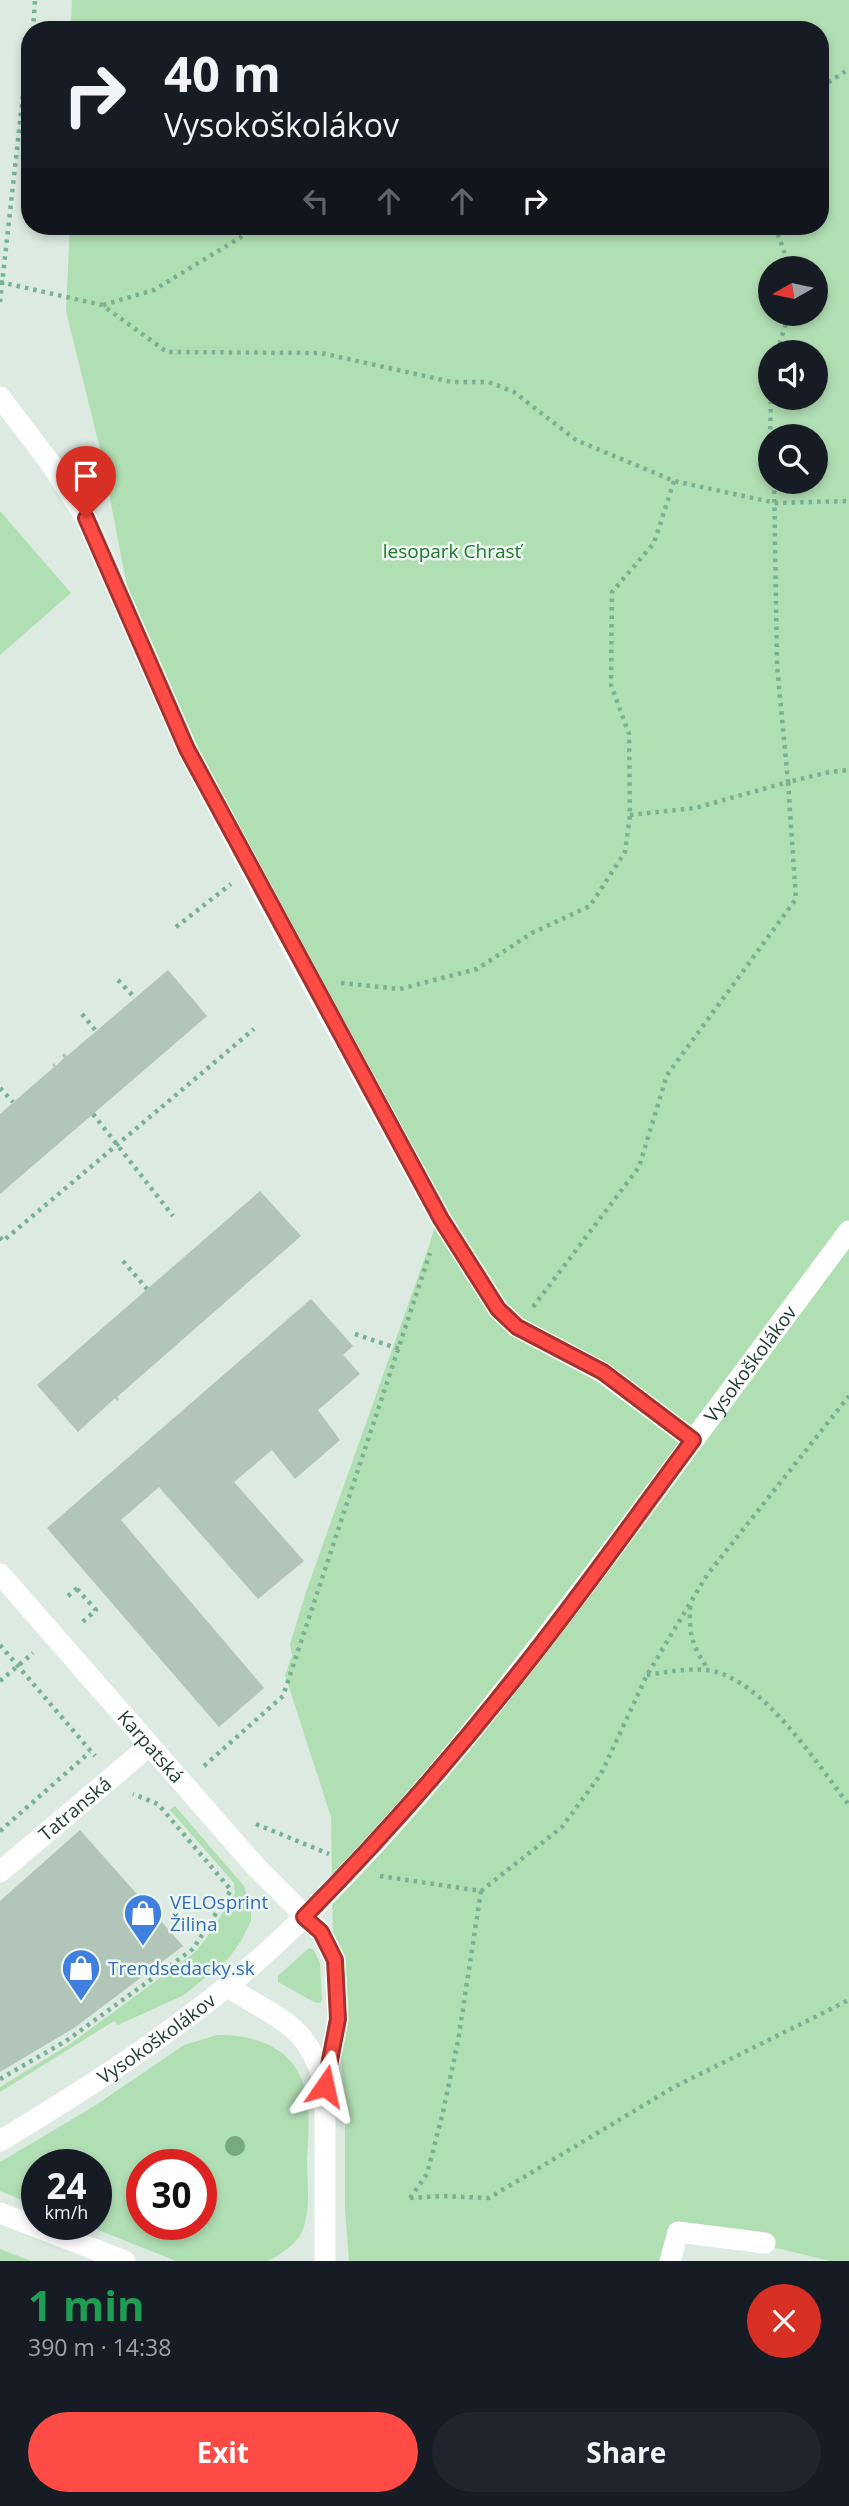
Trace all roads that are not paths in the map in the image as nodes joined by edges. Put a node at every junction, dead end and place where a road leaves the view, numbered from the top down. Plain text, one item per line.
1 (0, 397) edge
2 (849, 1231) edge
3 (693, 1440) junction
4 (0, 1574) edge
5 (149, 1746) junction
6 (0, 1872) edge
7 (304, 1917) junction
8 (228, 1986) junction
9 (325, 2086) junction
10 (0, 2141) edge
11 (0, 2213) edge
12 (765, 2243) dead end
13 (125, 2261) edge
14 (325, 2261) edge
15 (670, 2261) edge

1 - 3 street
2 - 3 street, Vysokoškolákov
3 - 7 street, Vysokoškolákov
4 - 5 street, Karpatská
5 - 6 street, Tatranská
5 - 7 street, Karpatská
7 - 8 street, Vysokoškolákov
7 - 9 street, Karpatská
8 - 9 street
8 - 10 street, Vysokoškolákov
9 - 14 street
11 - 13 street
12 - 15 street

